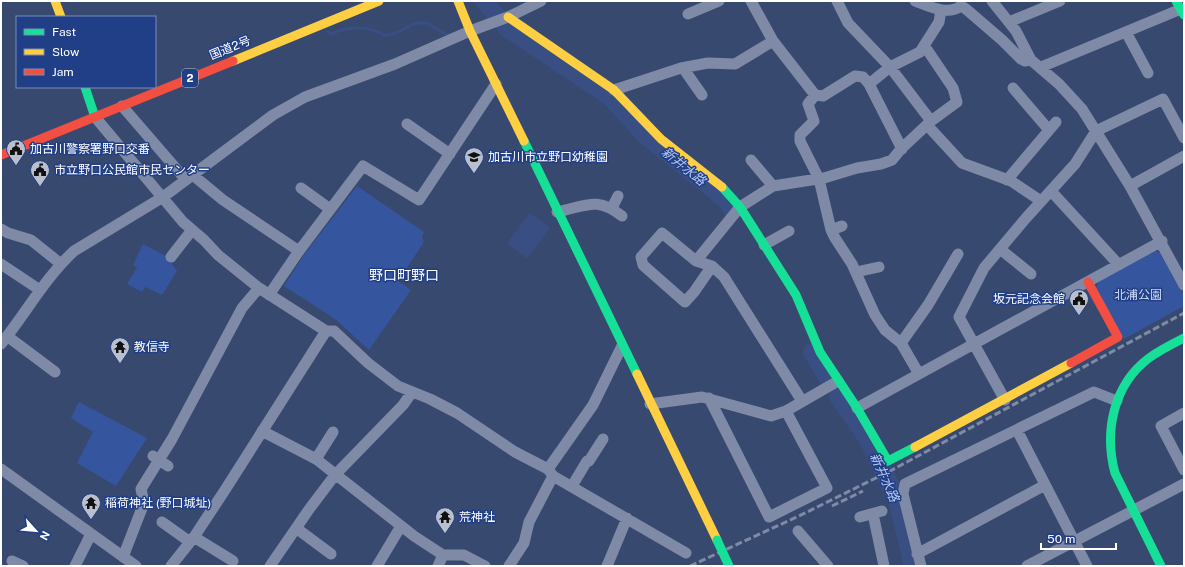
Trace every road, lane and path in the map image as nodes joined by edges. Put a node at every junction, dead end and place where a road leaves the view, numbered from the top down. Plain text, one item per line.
1 (55, 1) edge
2 (379, 1) edge
3 (458, 1) edge
4 (541, 1) edge
5 (719, 1) edge
6 (751, 1) edge
7 (837, 1) edge
8 (915, 1) edge
9 (992, 1) edge
10 (1060, 1) edge
11 (1180, 8) edge
12 (941, 10) junction
13 (688, 14) dead end
14 (61, 16) edge
15 (508, 17) junction
16 (1009, 22) junction
17 (470, 30) junction
18 (1126, 32) junction
19 (773, 41) junction
20 (924, 48) junction
21 (1031, 60) junction
22 (890, 67) junction
23 (1041, 67) junction
24 (683, 68) junction
25 (1148, 73) dead end
26 (496, 84) junction
27 (869, 84) junction
28 (85, 88) edge
29 (1013, 88) dead end
30 (614, 90) junction
31 (702, 95) dead end
32 (815, 95) junction
33 (122, 106) junction
34 (95, 117) junction
35 (929, 123) junction
36 (407, 124) dead end
37 (1096, 130) junction
38 (1184, 138) edge
39 (902, 149) junction
40 (450, 154) junction
41 (1, 155) edge
42 (1184, 156) edge
43 (751, 160) dead end
44 (190, 178) junction
45 (819, 179) junction
46 (1008, 180) junction
47 (773, 186) junction
48 (1130, 186) junction
49 (301, 188) dead end
50 (1050, 191) junction
51 (618, 196) dead end
52 (163, 197) junction
53 (1041, 200) junction
54 (740, 207) junction
55 (612, 208) junction
56 (330, 209) junction
57 (557, 212) junction
58 (622, 216) dead end
59 (842, 226) dead end
60 (1, 229) edge
61 (192, 230) junction
62 (831, 230) junction
63 (789, 231) dead end
64 (1162, 241) junction
65 (764, 245) junction
66 (1000, 249) junction
67 (299, 251) junction
68 (958, 254) dead end
69 (171, 257) dead end
70 (696, 261) junction
71 (1, 264) edge
72 (61, 264) junction
73 (1119, 265) junction
74 (712, 266) junction
75 (879, 267) dead end
76 (856, 272) junction
77 (1031, 274) dead end
78 (1088, 282) junction
79 (1184, 285) edge
80 (259, 288) junction
81 (40, 290) junction
82 (269, 295) junction
83 (326, 330) junction
84 (1184, 338) edge
85 (4, 340) edge
86 (901, 343) junction
87 (974, 345) junction
88 (622, 346) junction
89 (55, 372) dead end
90 (919, 374) junction
91 (838, 381) junction
92 (412, 392) junction
93 (709, 398) junction
94 (1005, 400) junction
95 (802, 401) junction
96 (1117, 401) junction
97 (650, 404) junction
98 (857, 408) junction
99 (786, 411) junction
100 (1184, 414) edge
101 (1017, 430) junction
102 (262, 431) junction
103 (333, 432) dead end
104 (603, 439) dead end
105 (316, 459) junction
106 (1, 469) edge
107 (1184, 470) edge
108 (550, 472) junction
109 (335, 475) junction
110 (1184, 484) edge
111 (1045, 485) junction
112 (572, 486) junction
113 (1132, 511) junction
114 (860, 517) dead end
115 (627, 518) junction
116 (162, 522) dead end
117 (401, 526) junction
118 (296, 528) junction
119 (798, 531) dead end
120 (91, 534) junction
121 (192, 540) junction
122 (1074, 542) junction
123 (686, 553) dead end
124 (331, 554) dead end
125 (917, 554) junction
126 (443, 555) junction
127 (123, 557) junction
128 (12, 561) dead end
129 (233, 561) dead end
130 (23, 566) edge
131 (75, 566) edge
132 (136, 566) edge
133 (171, 566) edge
134 (270, 566) edge
135 (377, 566) edge
136 (438, 566) edge
137 (485, 566) edge
138 (509, 566) edge
139 (607, 566) edge
140 (729, 566) edge
141 (828, 566) edge
142 (884, 566) edge
143 (921, 566) edge
144 (1027, 566) edge
145 (1087, 566) edge
146 (1161, 566) edge

1 - 14 main road
2 - 33 main road, 国道2号 / 2
3 - 17 main road
4 - 15 street
5 - 13 street
6 - 19 street
7 - 22 street
8 - 12 street
9 - 16 street
10 - 16 street
11 - 18 street
12 - 20 street
12 - 21 street
15 - 17 street
15 - 30 main road
16 - 21 street
17 - 26 main road
17 - 44 street
18 - 23 street
18 - 25 street
19 - 24 street
19 - 32 street
20 - 22 street
20 - 35 street
21 - 23 street
22 - 27 street
22 - 35 street
23 - 37 street
24 - 30 street
24 - 31 street
26 - 40 street
26 - 57 main road
27 - 32 street
27 - 39 street
28 - 34 main road
29 - 46 street
30 - 54 main road
32 - 45 street
33 - 34 main road, 国道2号 / 2
33 - 44 street
34 - 41 main road, 国道2号 / 2
34 - 52 street
35 - 39 street
35 - 46 street
36 - 40 street
37 - 38 street
37 - 48 street
37 - 50 street
39 - 45 street
40 - 56 street
42 - 48 street
43 - 47 street
44 - 52 street
44 - 67 street
45 - 47 street
45 - 62 street
46 - 53 street
47 - 54 street
48 - 64 street
49 - 56 street
50 - 53 street
50 - 73 street
51 - 55 street
52 - 61 street
52 - 72 street
53 - 66 street
54 - 65 main road
54 - 70 street
55 - 57 street
55 - 58 street
56 - 67 street
57 - 88 main road
59 - 62 street
60 - 72 street
61 - 69 street
61 - 80 street
62 - 76 street
63 - 65 street
64 - 73 street
64 - 79 street
65 - 91 main road
66 - 77 street
66 - 87 street
67 - 82 street
68 - 86 street
70 - 74 street
70 - 74 street
71 - 81 street
72 - 81 street
73 - 78 street
74 - 95 street
75 - 76 street
76 - 86 street
78 - 87 street
78 - 94 main road
80 - 82 street
80 - 127 street
81 - 85 street
82 - 83 street
83 - 92 street
83 - 102 street
84 - 96 main road
85 - 89 street
86 - 90 street
87 - 90 street
87 - 94 street
88 - 97 main road
88 - 108 street
90 - 98 street
91 - 95 street
91 - 98 main road
92 - 108 street
92 - 109 street
93 - 97 street
93 - 99 street
93 - 99 street
94 - 98 main road
95 - 99 street
96 - 101 street
96 - 113 main road
97 - 140 main road, bridge
100 - 107 street
101 - 111 street
101 - 125 street
102 - 105 street
102 - 121 street
103 - 105 street
104 - 112 street
105 - 109 street
106 - 120 street
108 - 112 street
108 - 138 street
109 - 117 street
109 - 118 street
110 - 113 street
111 - 122 street
111 - 125 street
112 - 115 street
113 - 122 street
113 - 146 main road
114 - 142 street
115 - 123 street
115 - 139 street
116 - 121 street
117 - 126 street
117 - 135 street
118 - 124 street
118 - 134 street
119 - 141 street
120 - 127 street
120 - 131 street
121 - 129 street
121 - 133 street
122 - 144 street
122 - 145 street
125 - 143 street
126 - 136 street
126 - 137 street
127 - 132 street
128 - 130 street

